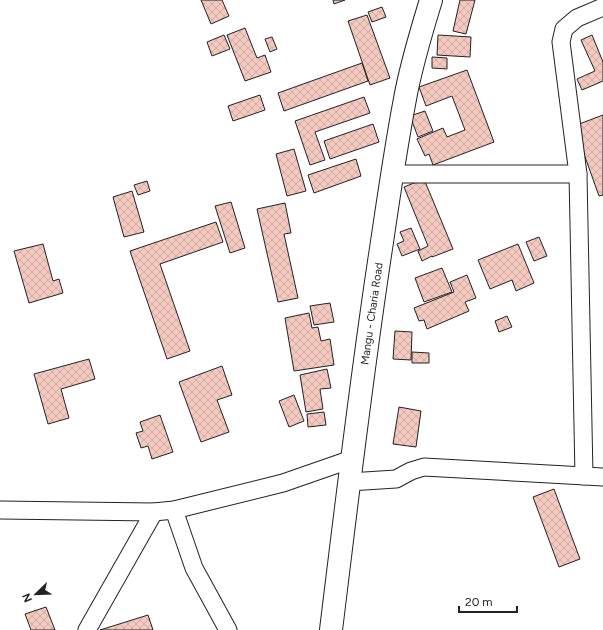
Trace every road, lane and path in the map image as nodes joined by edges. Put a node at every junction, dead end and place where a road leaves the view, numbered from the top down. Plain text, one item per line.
1 (431, 0) edge
2 (603, 7) edge
3 (392, 174) junction
4 (578, 174) junction
5 (352, 459) junction
6 (584, 476) junction
7 (603, 477) edge
8 (349, 482) junction
9 (0, 510) edge
10 (174, 510) junction
11 (154, 512) junction
12 (87, 630) edge
13 (228, 630) edge
14 (331, 630) edge

1 - 3 street, Mangu - Charia Road
2 - 4 street
3 - 4 street
3 - 5 street, Mangu - Charia Road
4 - 6 street
5 - 8 street, Mangu - Charia Road
5 - 10 street
6 - 7 street
6 - 8 street
8 - 14 street, Mangu - Charia Road
9 - 11 street
10 - 11 street
10 - 13 street
11 - 12 street

